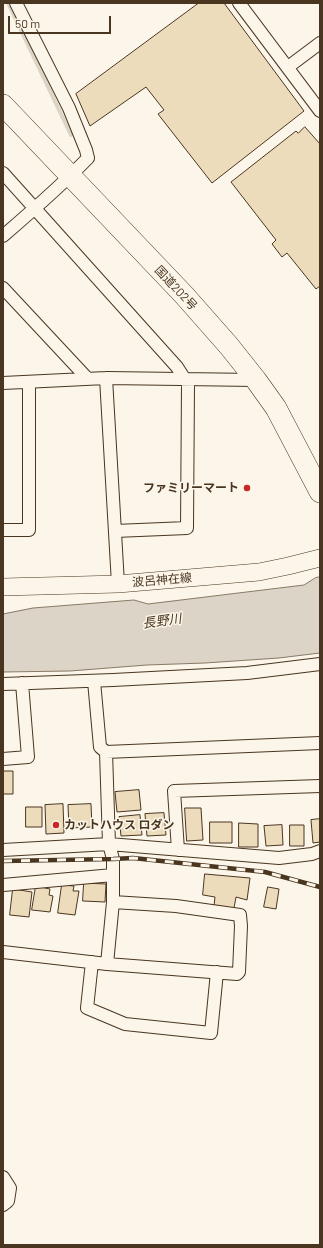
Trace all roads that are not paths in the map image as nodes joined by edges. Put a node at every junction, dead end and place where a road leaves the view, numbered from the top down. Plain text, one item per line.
1 (16, 3) edge
2 (239, 3) edge
3 (320, 43) edge
4 (288, 67) junction
5 (3, 105) edge
6 (320, 111) edge
7 (3, 173) edge
8 (70, 177) junction
9 (35, 209) junction
10 (3, 236) edge
11 (3, 288) edge
12 (87, 378) junction
13 (106, 378) junction
14 (184, 379) junction
15 (256, 380) junction
16 (29, 382) junction
17 (3, 383) edge
18 (320, 492) edge
19 (3, 530) edge
20 (115, 531) junction
21 (320, 558) edge
22 (118, 584) junction
23 (3, 586) edge
24 (320, 664) edge
25 (94, 681) junction
26 (22, 683) junction
27 (3, 684) edge
28 (320, 743) edge
29 (106, 752) junction
30 (3, 759) edge
31 (320, 786) edge
32 (109, 844) junction
33 (3, 850) edge
34 (178, 850) junction
35 (320, 851) edge
36 (113, 875) junction
37 (3, 885) edge
38 (113, 902) junction
39 (3, 952) edge
40 (92, 962) junction
41 (107, 964) junction
42 (218, 972) junction
43 (3, 1177) edge
44 (3, 1205) edge

1 - 8 street
2 - 4 street
3 - 4 street
4 - 6 street
5 - 8 highway, 国道202号
7 - 9 street
8 - 9 street
8 - 15 highway, 国道202号
9 - 10 street
9 - 14 street
11 - 12 street
12 - 13 street
12 - 16 street
13 - 14 street
13 - 20 street
14 - 15 street
14 - 20 street
15 - 18 highway, 国道202号
16 - 17 street
16 - 19 street
20 - 22 street
21 - 22 main road, 波呂神在線
22 - 23 main road, 波呂神在線
24 - 25 street
25 - 26 street
25 - 29 street
26 - 27 street
26 - 30 street
28 - 29 street
29 - 32 street
31 - 34 street
32 - 33 street
32 - 34 street
32 - 36 street
34 - 35 street
36 - 37 street
36 - 38 street
38 - 41 street
38 - 42 street
39 - 40 street
40 - 41 street
40 - 42 street
41 - 42 street
43 - 44 street

